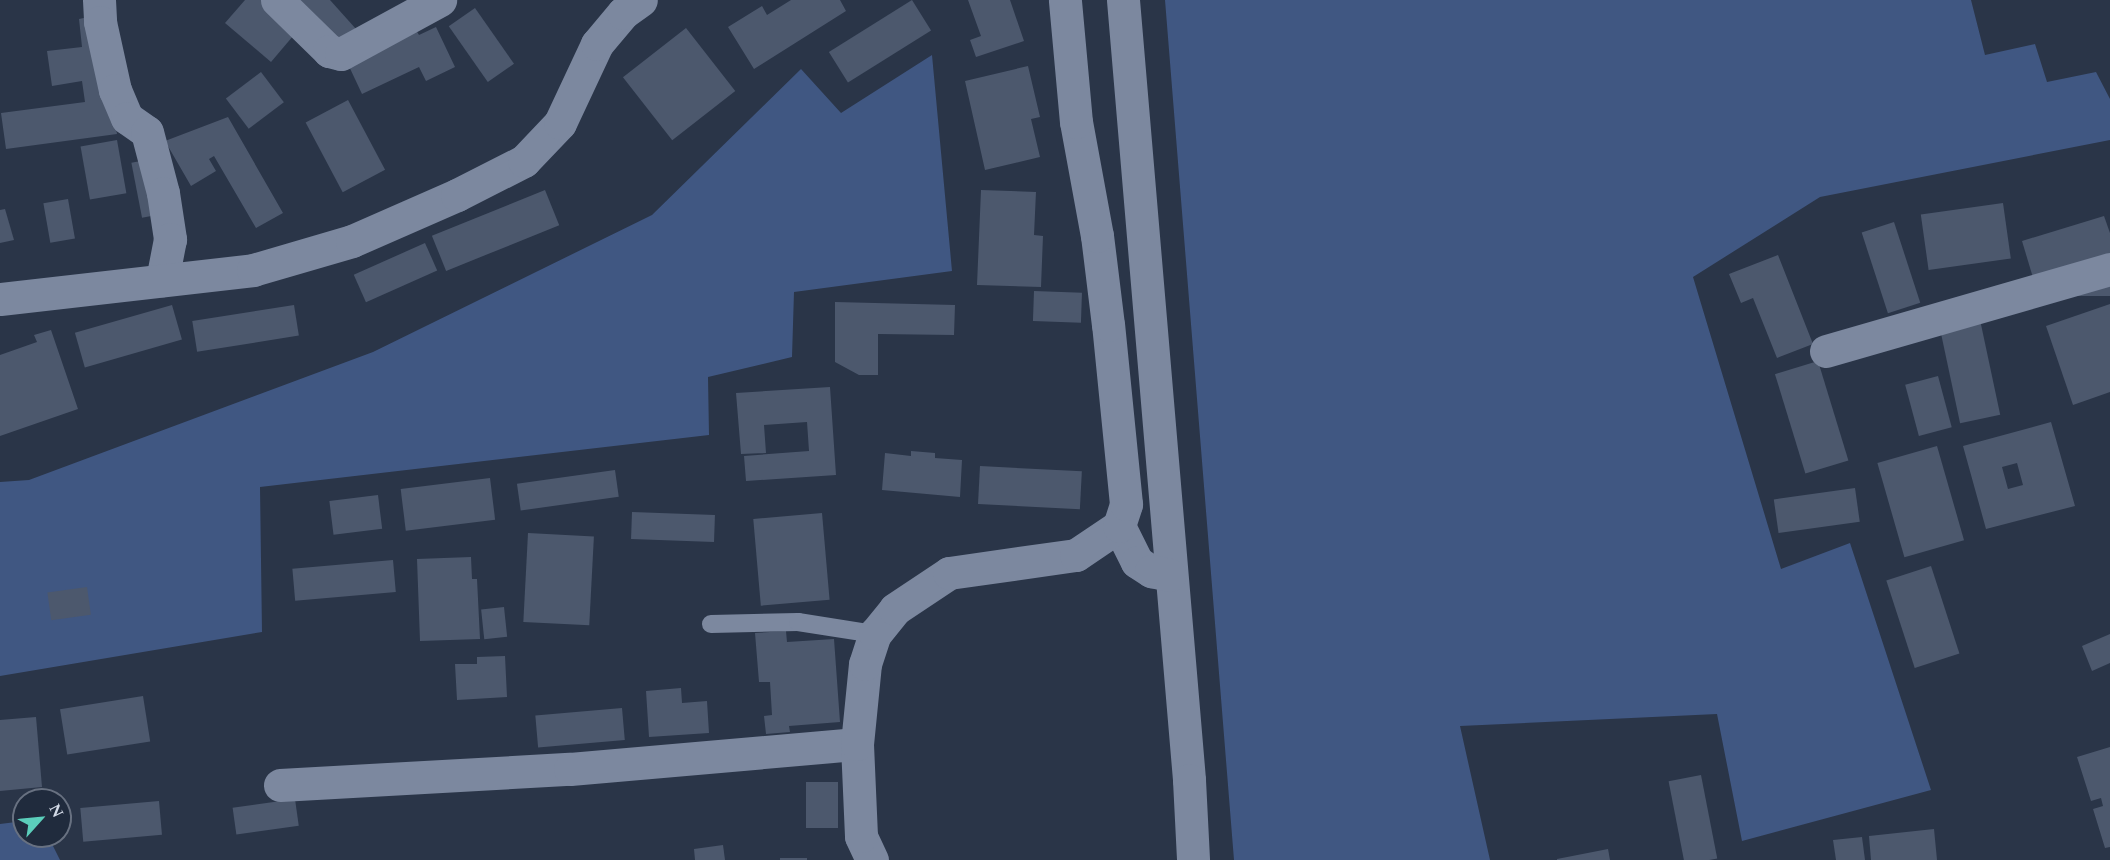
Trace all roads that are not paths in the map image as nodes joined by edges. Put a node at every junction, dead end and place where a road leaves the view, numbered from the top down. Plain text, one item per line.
1 (99, 0) edge
2 (277, 0) edge
3 (440, 0) edge
4 (1065, 0) edge
5 (1123, 0) edge
6 (626, 4) edge
7 (2110, 269) edge
8 (162, 280) junction
9 (0, 299) edge
10 (1826, 351) dead end
11 (1119, 526) junction
12 (1170, 575) junction
13 (711, 624) dead end
14 (874, 634) junction
15 (857, 744) junction
16 (280, 785) dead end
17 (872, 860) edge
18 (1193, 860) edge

1 - 8 street
2 - 3 street
4 - 11 street
5 - 12 street
6 - 8 street
7 - 10 street
8 - 9 street
11 - 12 street
11 - 14 street
12 - 18 street
13 - 14 lane
14 - 15 street
15 - 16 street
15 - 17 street

